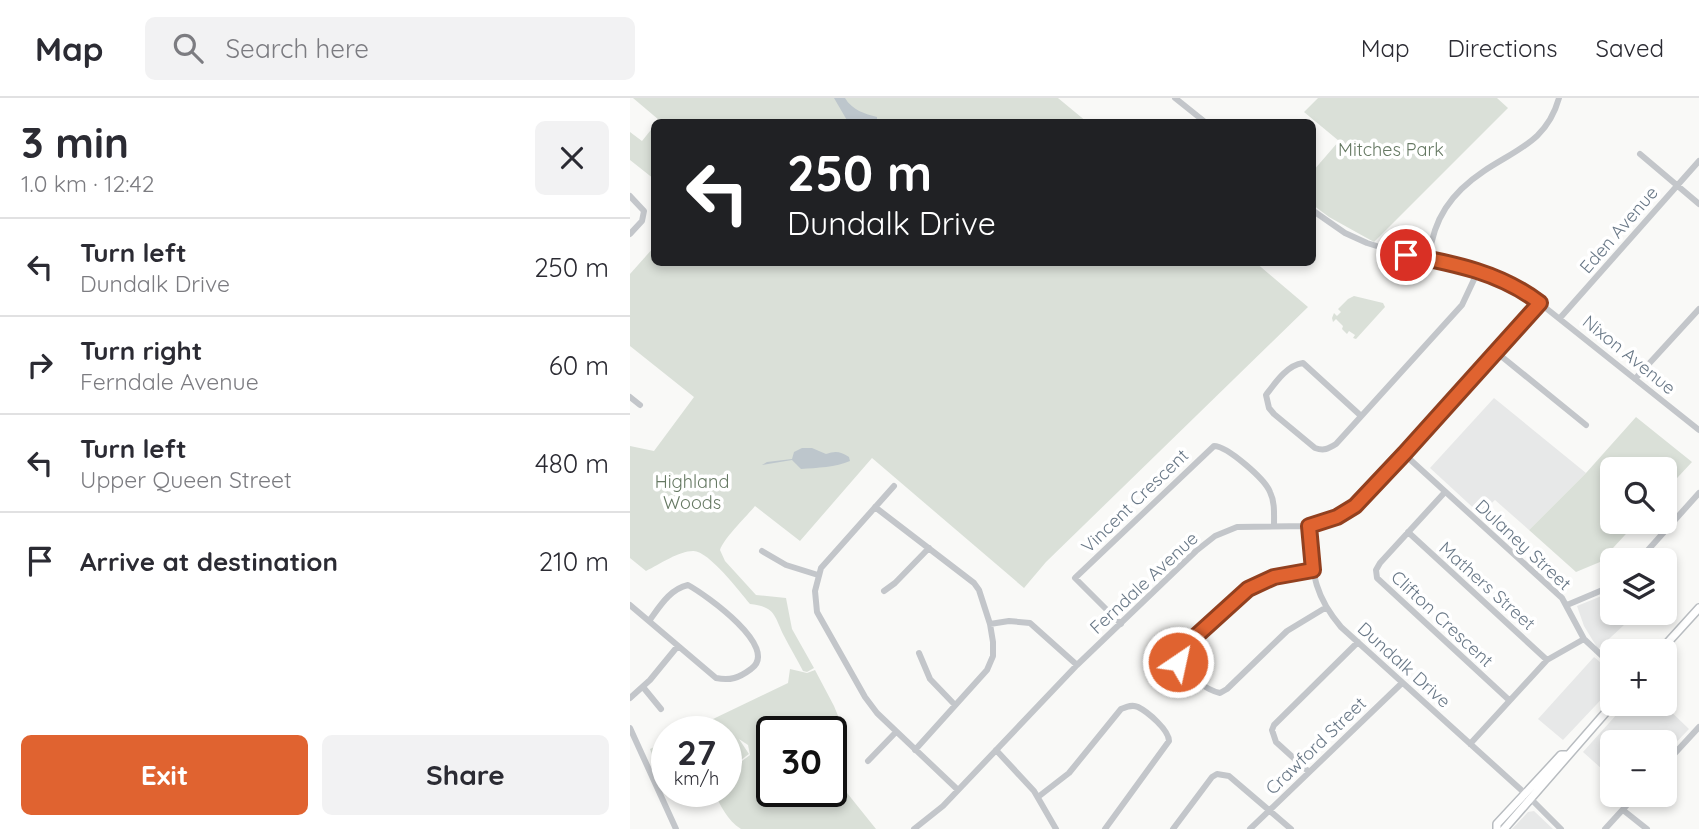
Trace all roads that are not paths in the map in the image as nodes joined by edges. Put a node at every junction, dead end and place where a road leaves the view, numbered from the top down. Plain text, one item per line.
1 (1175, 98) edge
2 (1559, 98) edge
3 (1201, 119) edge
4 (1640, 154) dead end
5 (1699, 161) edge
6 (1676, 185) junction
7 (630, 196) edge
8 (1699, 204) edge
9 (1316, 213) edge
10 (630, 234) edge
11 (1429, 258) junction
12 (1478, 271) junction
13 (1540, 303) junction
14 (1699, 309) edge
15 (1560, 318) junction
16 (1496, 352) junction
17 (1635, 379) junction
18 (630, 397) edge
19 (640, 405) dead end
20 (1360, 415) junction
21 (1586, 425) dead end
22 (1699, 430) edge
23 (1404, 454) junction
24 (894, 486) dead end
25 (1445, 492) junction
26 (1699, 493) edge
27 (875, 507) junction
28 (1274, 526) junction
29 (1309, 526) junction
30 (1408, 532) junction
31 (929, 548) junction
32 (1650, 548) edge
33 (762, 551) dead end
34 (1313, 570) junction
35 (818, 575) junction
36 (884, 591) dead end
37 (1600, 591) edge
38 (630, 605) edge
39 (1567, 605) junction
40 (1325, 608) junction
41 (1699, 608) edge
42 (649, 621) junction
43 (990, 624) junction
44 (1121, 624) junction
45 (1584, 639) junction
46 (1671, 639) edge
47 (1358, 642) junction
48 (677, 647) junction
49 (919, 653) dead end
50 (1600, 654) edge
51 (1548, 660) junction
52 (1077, 666) junction
53 (1402, 683) junction
54 (643, 687) junction
55 (630, 698) edge
56 (1509, 700) junction
57 (956, 705) junction
58 (662, 709) dead end
59 (1602, 716) edge
60 (630, 728) edge
61 (1698, 729) edge
62 (896, 732) junction
63 (1471, 744) junction
64 (915, 750) junction
65 (996, 750) junction
66 (1677, 751) edge
67 (868, 761) dead end
68 (1310, 772) junction
69 (958, 790) junction
70 (1529, 796) junction
71 (1038, 797) junction
72 (1626, 807) edge
73 (1623, 810) junction
74 (1268, 812) junction
75 (676, 829) edge
76 (915, 829) edge
77 (1056, 829) edge
78 (1105, 829) edge
79 (1173, 829) edge
80 (1250, 829) edge
81 (1291, 829) edge
82 (1497, 829) edge
83 (1504, 829) edge
84 (1561, 829) edge
85 (1605, 829) edge
86 (1647, 829) edge

1 - 3 street
2 - 11 street
4 - 6 street
5 - 6 street, Eden Avenue
6 - 8 street
6 - 15 street, Eden Avenue
7 - 10 street
9 - 11 street, Nixon Avenue
11 - 12 street, Nixon Avenue
12 - 13 street, Nixon Avenue
12 - 20 street
13 - 15 street, Nixon Avenue
13 - 16 street, Ferndale Avenue
14 - 17 street
15 - 17 street, Nixon Avenue
16 - 21 street
16 - 23 street, Ferndale Avenue
17 - 22 street, Nixon Avenue
18 - 19 street
20 - 20 street
23 - 25 street, Dulaney Street
23 - 29 street, Ferndale Avenue
24 - 27 street
25 - 30 street, Clifton Crescent
25 - 39 street, Dulaney Street
26 - 32 street
27 - 31 street
27 - 35 street
28 - 29 street, Ferndale Avenue
28 - 44 street, Ferndale Avenue
28 - 44 street, Vincent Crescent
29 - 34 street, Dundalk Drive
30 - 51 street, Mathers Street
30 - 56 street, Clifton Crescent
31 - 36 street
31 - 43 street
33 - 35 street
34 - 40 street, Dundalk Drive
34 - 40 street
35 - 62 street
37 - 39 street
38 - 42 street
39 - 45 street, Dulaney Street
40 - 47 street, Dundalk Drive
41 - 46 main road
42 - 48 street
42 - 48 street
43 - 52 street
43 - 57 street
44 - 52 street, Ferndale Avenue
45 - 50 street, Dulaney Street
45 - 51 street
47 - 53 street, Dundalk Drive
47 - 68 street
48 - 54 street
49 - 57 street
51 - 56 street
52 - 65 street, Ferndale Avenue
53 - 63 street, Dundalk Drive
53 - 68 street, Crawford Street
54 - 55 street
54 - 58 street
56 - 63 street
57 - 64 street
59 - 70 main road
60 - 75 street
61 - 66 street
62 - 64 street
62 - 67 street
63 - 70 street, Dundalk Drive
64 - 69 street
65 - 69 street, Ferndale Avenue
65 - 71 street
68 - 74 street, Crawford Street
69 - 76 street, Ferndale Avenue
70 - 82 main road
70 - 83 main road
70 - 84 street, Dundalk Drive
71 - 77 street
71 - 78 street
72 - 73 street
73 - 85 street
73 - 86 street
74 - 79 street
74 - 80 street, Crawford Street
74 - 81 street

